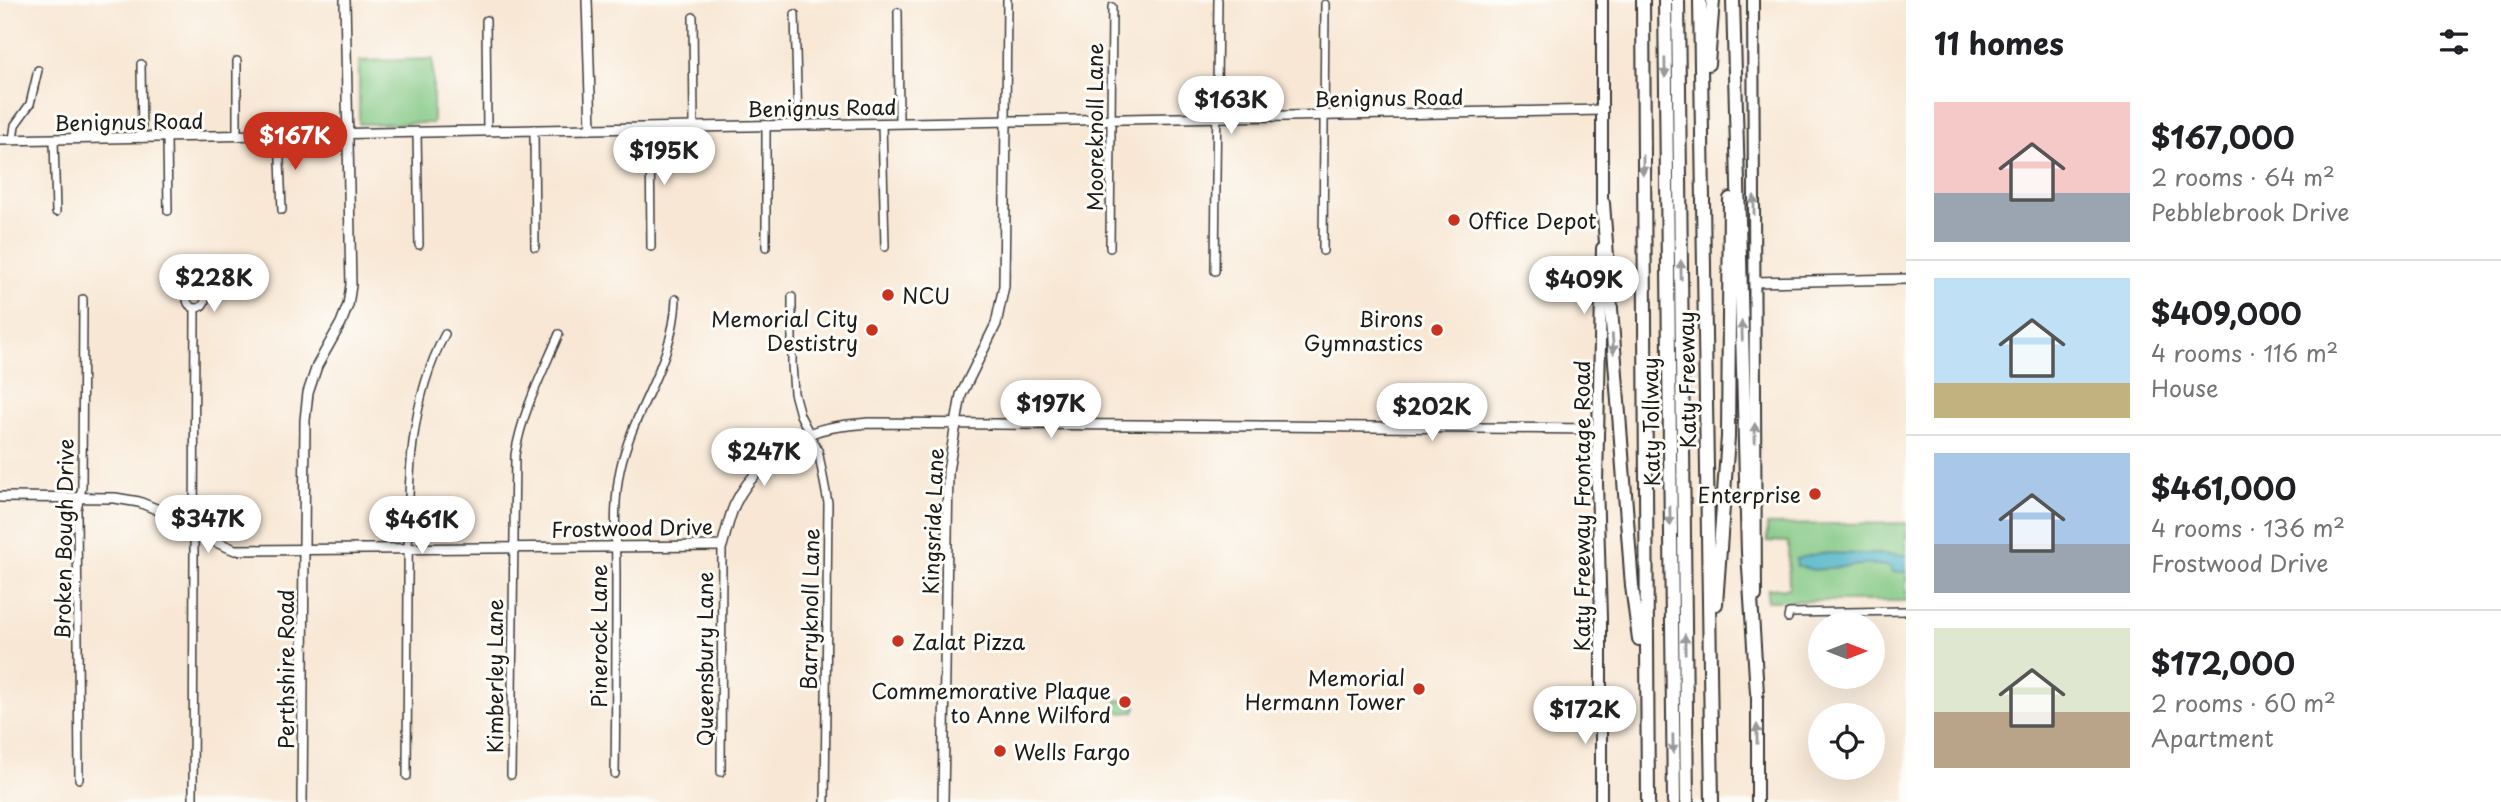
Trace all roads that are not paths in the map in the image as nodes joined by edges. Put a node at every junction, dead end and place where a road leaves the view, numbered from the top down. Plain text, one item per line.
1 (345, 0) edge
2 (587, 0) edge
3 (1007, 0) edge
4 (1218, 0) edge
5 (1602, 0) edge
6 (1637, 0) edge
7 (1643, 0) edge
8 (1664, 0) edge
9 (1678, 0) edge
10 (1700, 0) edge
11 (1713, 0) edge
12 (1732, 0) edge
13 (1753, 0) edge
14 (1325, 4) dead end
15 (1112, 7) dead end
16 (898, 12) dead end
17 (795, 14) dead end
18 (693, 17) dead end
19 (486, 20) dead end
20 (237, 61) dead end
21 (141, 64) dead end
22 (38, 70) dead end
23 (1642, 72) junction
24 (1603, 110) junction
25 (1323, 116) junction
26 (1218, 118) junction
27 (1111, 119) junction
28 (1006, 121) junction
29 (881, 123) junction
30 (899, 123) junction
31 (798, 124) junction
32 (766, 125) junction
33 (694, 127) junction
34 (650, 128) junction
35 (534, 129) junction
36 (591, 129) junction
37 (487, 131) junction
38 (417, 133) junction
39 (348, 134) junction
40 (279, 135) junction
41 (237, 136) junction
42 (1701, 137) junction
43 (142, 138) junction
44 (167, 138) junction
45 (0, 140) edge
46 (13, 140) junction
47 (54, 140) junction
48 (1603, 203) junction
49 (282, 210) dead end
50 (169, 211) dead end
51 (56, 212) dead end
52 (419, 246) dead end
53 (535, 247) dead end
54 (651, 247) dead end
55 (766, 247) dead end
56 (885, 247) dead end
57 (1110, 248) dead end
58 (1323, 251) dead end
59 (1215, 271) dead end
60 (1906, 279) edge
61 (1754, 282) junction
62 (792, 297) dead end
63 (83, 299) dead end
64 (676, 299) dead end
65 (195, 308) dead end
66 (445, 334) dead end
67 (559, 334) dead end
68 (956, 424) junction
69 (1599, 429) junction
70 (810, 434) junction
71 (0, 497) edge
72 (79, 498) junction
73 (195, 533) junction
74 (616, 546) junction
75 (722, 546) junction
76 (512, 547) junction
77 (408, 548) junction
78 (302, 550) junction
79 (1906, 611) edge
80 (1788, 618) dead end
81 (1710, 688) junction
82 (1757, 693) junction
83 (1645, 695) junction
84 (721, 772) dead end
85 (615, 774) dead end
86 (511, 775) dead end
87 (407, 776) dead end
88 (1601, 777) junction
89 (79, 779) dead end
90 (1680, 786) junction
91 (193, 802) edge
92 (302, 802) edge
93 (825, 802) edge
94 (943, 802) edge
95 (1601, 802) edge
96 (1609, 802) edge
97 (1648, 802) edge
98 (1674, 802) edge
99 (1687, 802) edge
100 (1712, 802) edge
101 (1758, 802) edge

1 - 39 street, Perthshire Road
2 - 36 street
3 - 28 street, Kingsride Lane
4 - 26 street
5 - 24 main road, Katy Freeway Frontage Road
6 - 23 highway
7 - 23 highway, Katy Freeway
8 -> 90 highway, Katy Tollway
90 -> 9 highway, Katy Tollway
10 - 42 highway, Katy Freeway
11 - 42 highway
12 - 81 highway
82 -> 12 highway
61 -> 13 main road
14 - 25 street
15 - 27 street, Mooreknoll Lane
16 - 30 street
17 - 31 street
18 - 33 street
19 - 37 street
20 - 41 street
21 - 43 street
22 - 46 street
23 -> 83 highway, Katy Freeway
24 - 25 street, Benignus Road
24 - 48 main road, Katy Freeway Frontage Road
25 - 26 street, Benignus Road
25 - 58 street
26 - 27 street, Benignus Road
26 - 59 street
27 - 28 street, Benignus Road
27 - 57 street, Mooreknoll Lane
28 - 30 street, Benignus Road
28 - 68 street, Kingsride Lane
29 - 30 street, Benignus Road
29 - 31 street, Benignus Road
29 - 56 street
31 - 32 street, Benignus Road
32 - 33 street, Benignus Road
32 - 55 street
33 - 34 street, Benignus Road
34 - 36 street, Benignus Road
34 - 54 street
35 - 36 street, Benignus Road
35 - 37 street, Benignus Road
35 - 53 street
37 - 38 street, Benignus Road
38 - 39 street, Benignus Road
38 - 52 street
39 - 40 street, Benignus Road
39 - 78 street, Perthshire Road
40 - 41 street, Benignus Road
40 - 49 street
41 - 44 street, Benignus Road
42 - 81 highway, Katy Freeway
43 - 44 street, Benignus Road
43 - 47 street, Benignus Road
44 - 50 street
45 - 46 street, Benignus Road
46 - 47 street, Benignus Road
47 - 51 street
48 - 69 main road, Katy Freeway Frontage Road
48 -> 83 highway
60 - 61 street
82 -> 61 main road
62 - 70 street, Barryknoll Lane
63 - 72 street, Broken Bough Drive
64 - 74 street, Pinerock Lane
65 - 73 street
66 - 77 street
67 - 76 street, Kimberley Lane
68 - 69 street, Frostwood Drive
68 - 70 street, Frostwood Drive
68 - 94 street, Kingsride Lane
69 - 88 main road, Katy Freeway Frontage Road
70 - 75 street, Frostwood Drive
70 - 93 street, Barryknoll Lane
71 - 72 street, Frostwood Drive
72 - 73 street, Frostwood Drive
72 - 89 street, Broken Bough Drive
73 - 78 street, Frostwood Drive
73 - 91 street
74 - 75 street, Frostwood Drive
74 - 76 street, Frostwood Drive
74 - 85 street, Pinerock Lane
75 - 84 street, Queensbury Lane
76 - 77 street, Frostwood Drive
76 - 86 street, Kimberley Lane
77 - 78 street, Frostwood Drive
77 - 87 street
78 - 92 street, Perthshire Road
79 - 80 street
81 - 100 highway, Katy Freeway
101 -> 82 main road
83 - 97 highway, Katy Freeway
88 - 95 main road, Katy Freeway Frontage Road
88 - 96 main road
90 - 98 highway, Katy Tollway
90 - 99 highway, Katy Tollway

